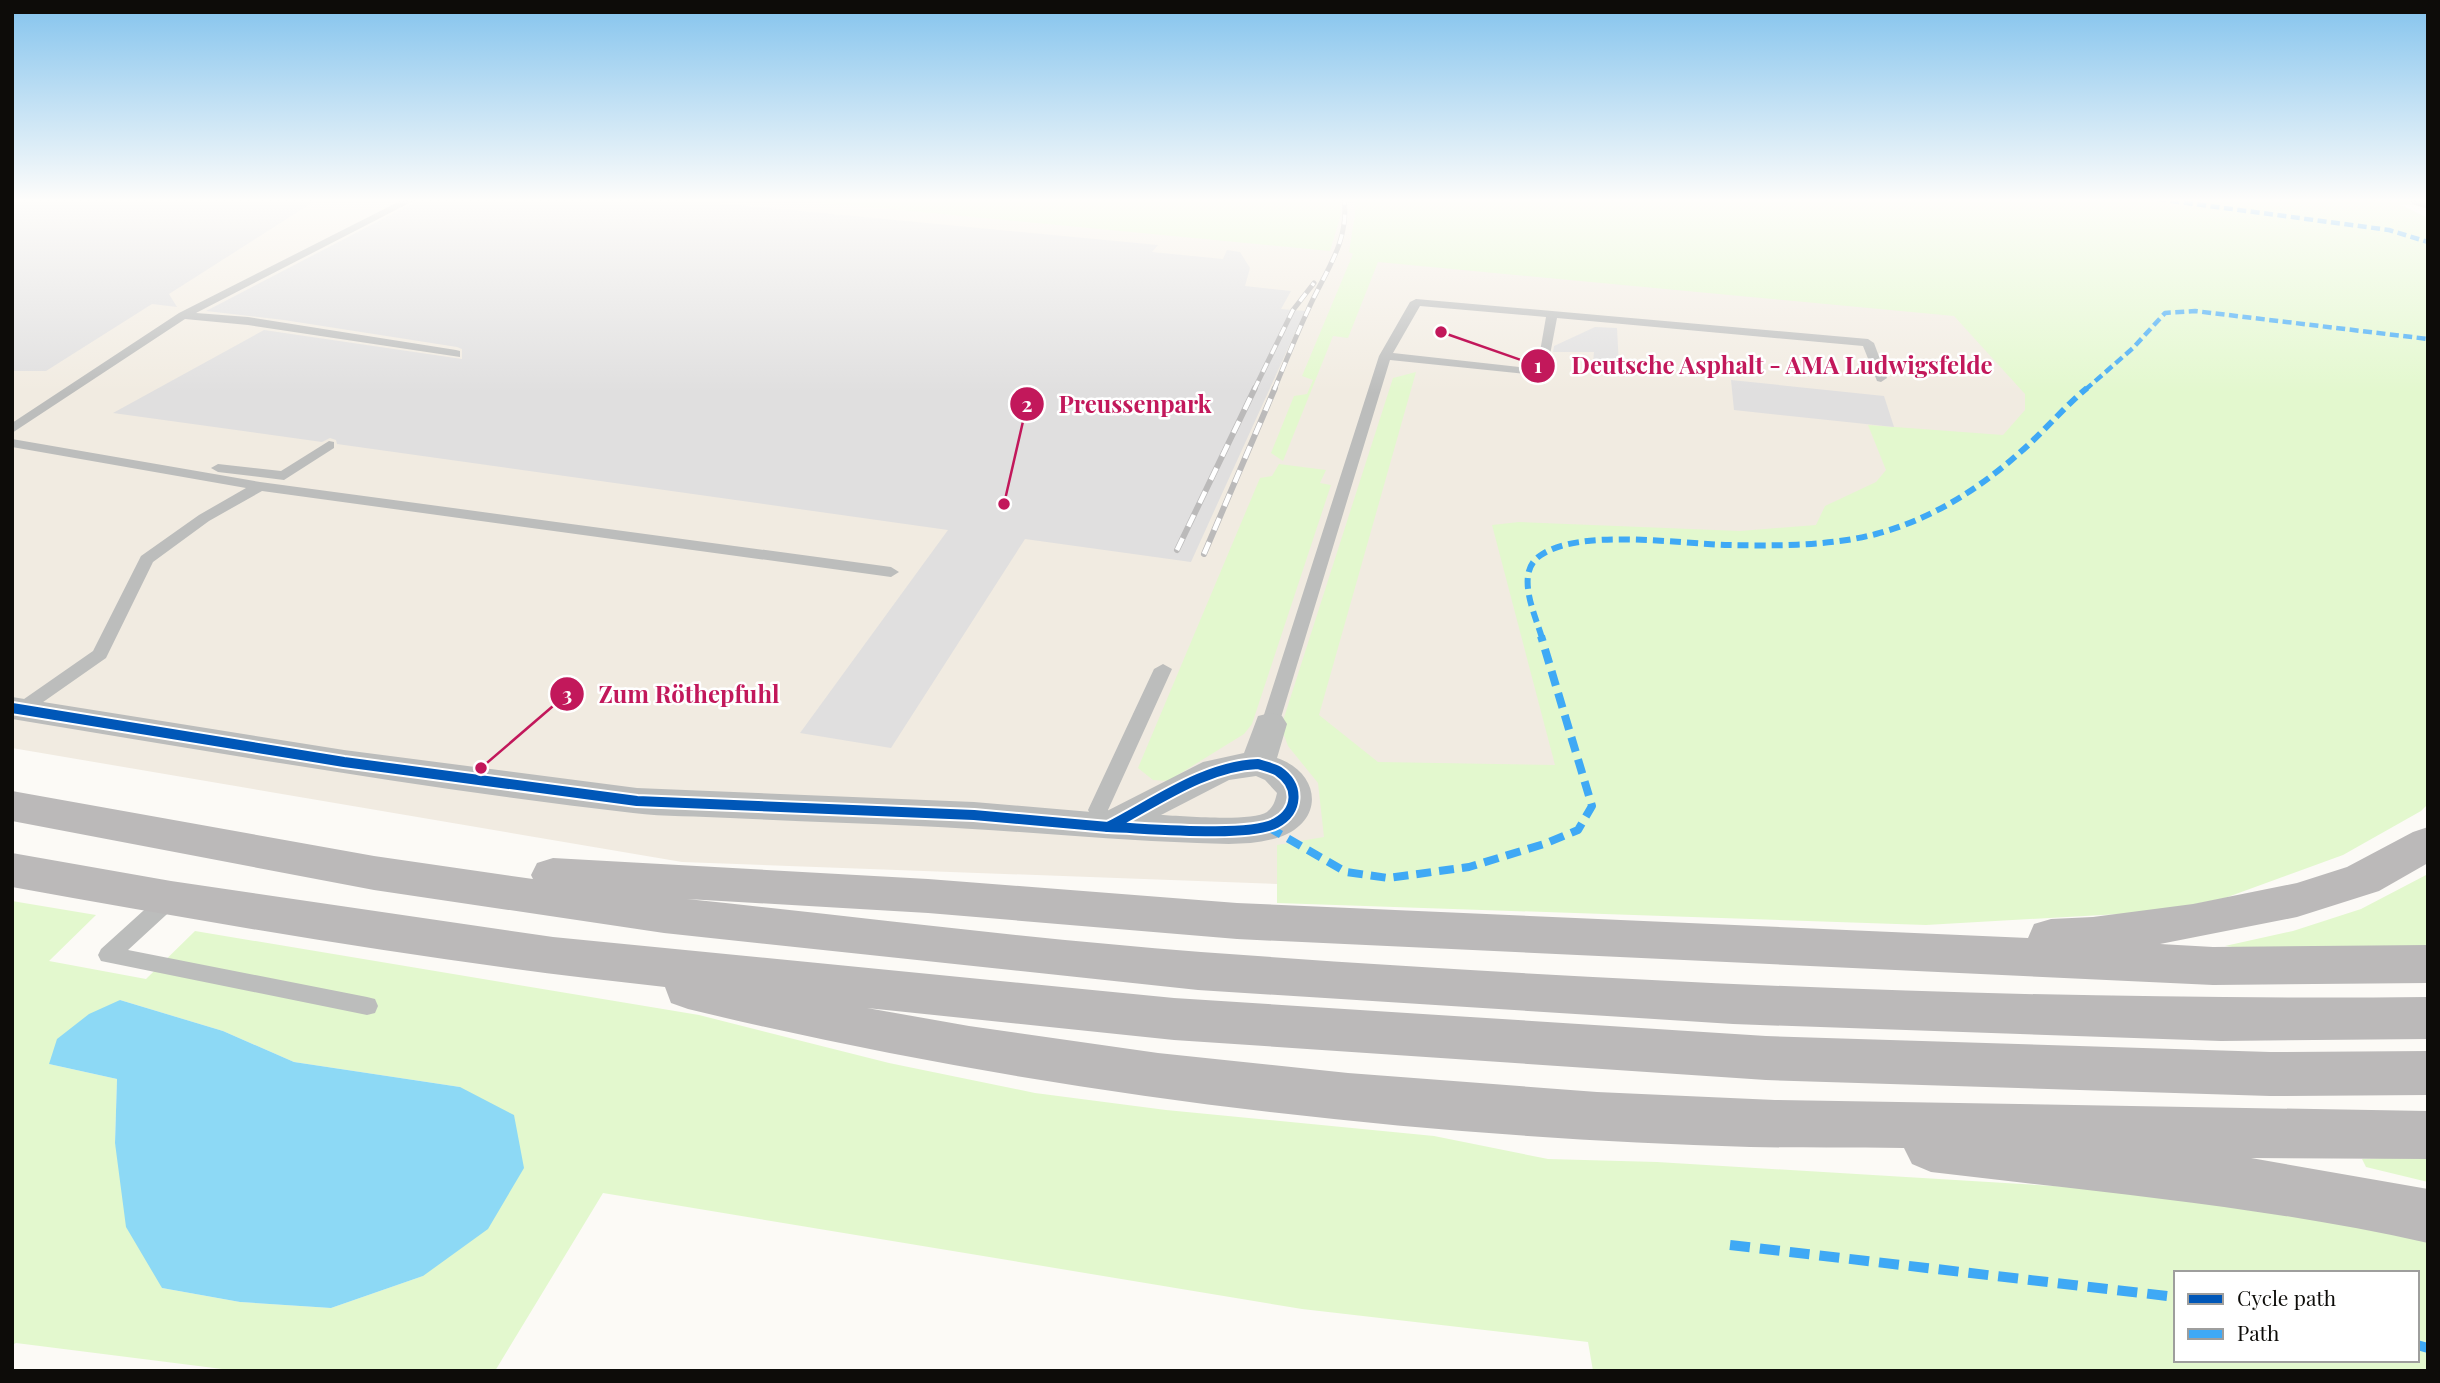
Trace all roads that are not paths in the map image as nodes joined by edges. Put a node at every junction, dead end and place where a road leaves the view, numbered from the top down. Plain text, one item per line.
1 (285, 264) edge
2 (183, 315) junction
3 (1552, 315) junction
4 (456, 354) dead end
5 (1385, 356) junction
6 (1881, 378) dead end
7 (12, 429) edge
8 (12, 443) edge
9 (328, 446) dead end
10 (145, 466) junction
11 (260, 486) junction
12 (891, 572) dead end
13 (1163, 669) dead end
14 (16, 709) edge
15 (1270, 724) joint
16 (1258, 764) junction
17 (1192, 784) junction
18 (12, 806) edge
19 (1108, 827) junction
20 (1208, 830) junction
21 (154, 834) junction
22 (2428, 843) edge
23 (12, 870) edge
24 (171, 898) junction
25 (1843, 948) junction
26 (553, 956) junction
27 (2428, 964) edge
28 (367, 1006) dead end
29 (2428, 1018) edge
30 (2428, 1073) edge
31 (1748, 1123) junction
32 (2428, 1135) edge
33 (2412, 1212) edge

1 - 2 lane
2 - 4 lane
2 - 7 lane
3 - 5 lane
3 - 5 lane
3 - 6 lane
5 - 15 lane
8 - 10 lane
9 - 10 lane
10 - 11 lane
11 - 12 lane
11 - 14 lane
13 - 19 lane
14 - 19 street
15 - 16 street
16 - 17 street
16 - 20 street
17 - 19 street
17 - 20 street
18 - 21 highway
19 - 20 street
21 - 25 highway
21 - 29 highway
22 - 25 highway
23 - 24 highway
24 - 26 highway
24 - 28 lane
25 - 27 highway
26 - 30 highway
26 - 31 highway
31 - 32 highway
31 - 33 highway

